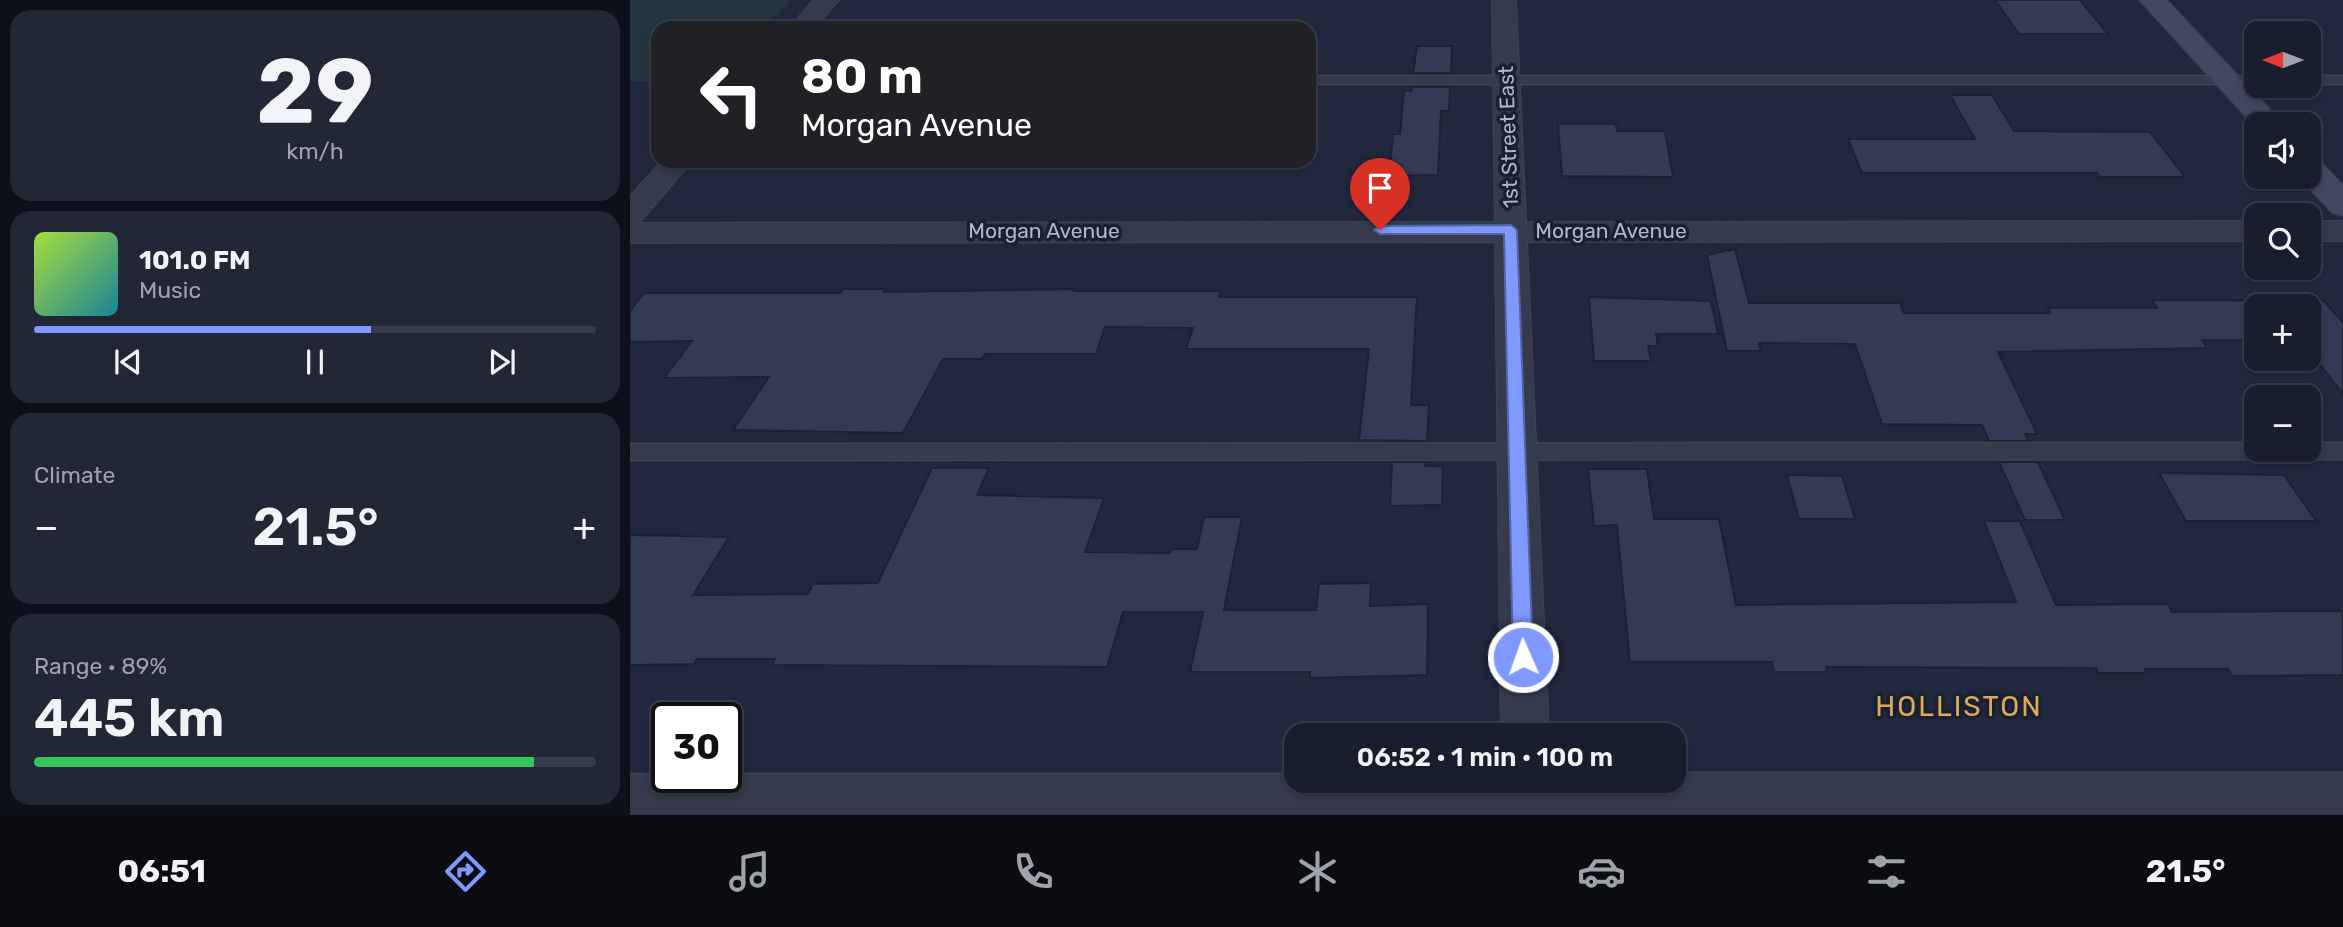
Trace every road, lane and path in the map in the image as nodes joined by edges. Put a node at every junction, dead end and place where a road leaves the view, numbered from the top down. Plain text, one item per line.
1 (827, 0) edge
2 (1503, 0) edge
3 (2152, 0) edge
4 (808, 21) edge
5 (1316, 80) edge
6 (1506, 80) junction
7 (2228, 80) junction
8 (2244, 80) edge
9 (2321, 80) edge
10 (2343, 80) edge
11 (2258, 112) edge
12 (672, 168) edge
13 (2321, 181) edge
14 (2343, 205) edge
15 (630, 214) edge
16 (1511, 230) junction
17 (2244, 231) edge
18 (2343, 231) edge
19 (2321, 232) edge
20 (630, 233) edge
21 (1517, 450) junction
22 (630, 452) edge
23 (2343, 452) edge
24 (1525, 723) edge
25 (1527, 798) edge
26 (2343, 799) edge
27 (630, 800) edge

1 - 4 street
2 - 6 street, 1st Street East
3 - 7 main road
5 - 6 lane
6 - 7 lane
6 - 16 street, 1st Street East
7 - 8 lane
7 - 11 main road
9 - 10 lane
12 - 15 street
13 - 14 main road
16 - 17 street, Morgan Avenue
16 - 20 street, Morgan Avenue
16 - 21 street, 1st Street East
18 - 19 street
21 - 22 lane
21 - 23 lane
21 - 24 street, 1st Street East
25 - 26 street
25 - 27 street

